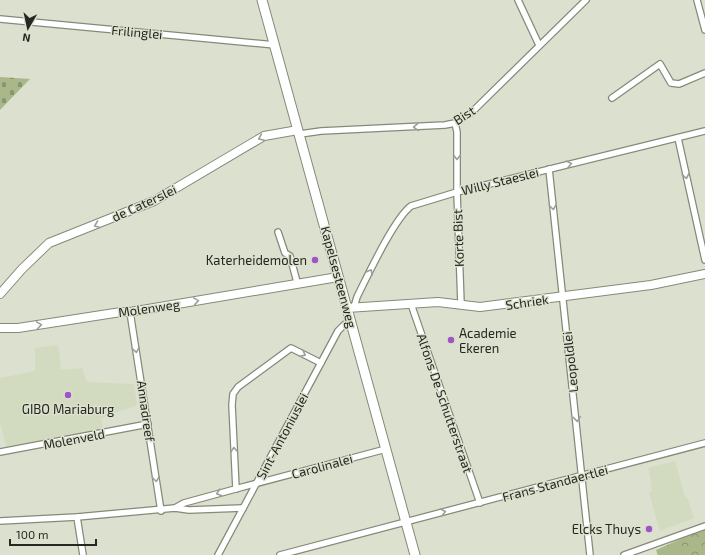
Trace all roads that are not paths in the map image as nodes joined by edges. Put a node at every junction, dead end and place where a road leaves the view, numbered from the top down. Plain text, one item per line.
1 (262, 0) edge
2 (518, 0) edge
3 (586, 0) edge
4 (697, 0) edge
5 (0, 19) edge
6 (705, 30) edge
7 (275, 45) junction
8 (539, 45) junction
9 (705, 73) edge
10 (612, 98) dead end
11 (455, 123) junction
12 (705, 131) edge
13 (299, 132) junction
14 (678, 138) junction
15 (549, 169) junction
16 (456, 192) junction
17 (278, 232) dead end
18 (705, 260) edge
19 (705, 274) edge
20 (338, 277) junction
21 (297, 282) junction
22 (0, 294) edge
23 (564, 297) junction
24 (411, 304) junction
25 (461, 304) junction
26 (350, 308) junction
27 (130, 312) junction
28 (351, 322) junction
29 (0, 328) edge
30 (321, 364) junction
31 (148, 424) junction
32 (705, 443) edge
33 (386, 449) junction
34 (0, 452) edge
35 (582, 475) junction
36 (257, 483) junction
37 (236, 489) junction
38 (480, 503) junction
39 (174, 508) junction
40 (243, 508) junction
41 (161, 510) junction
42 (77, 517) junction
43 (0, 521) edge
44 (406, 521) junction
45 (705, 526) edge
46 (83, 555) edge
47 (218, 555) edge
48 (280, 555) edge
49 (415, 555) edge
50 (590, 555) edge
51 (624, 555) edge

1 - 7 main road, Kapelsesteenweg
2 - 8 street
3 - 8 street, Bist
4 - 6 street
5 - 7 street, Frilinglei
7 - 13 main road, Kapelsesteenweg
8 - 11 street, Bist
9 - 10 street
11 -> 13 street, Bist
11 -> 16 street, Korte Bist
12 - 14 street, Willy Staeslei
13 - 20 main road, Kapelsesteenweg
13 -> 22 street, de Caterslei
15 -> 14 street, Willy Staeslei
14 -> 18 street
15 - 16 street, Willy Staeslei
15 -> 23 street, Leopoldlei
16 - 25 street, Korte Bist
26 -> 16 street, Willy Staeslei
17 - 21 street
19 - 23 street, Schriek
20 - 21 street, Molenweg
20 - 26 main road, Kapelsesteenweg
27 -> 21 street, Molenweg
23 - 25 street, Schriek
23 -> 35 street, Leopoldlei
24 - 25 street, Schriek
24 - 26 street, Schriek
24 - 38 street, Alfons De Schutterstraat
26 - 28 main road, Kapelsesteenweg
29 -> 27 street, Molenweg
27 -> 31 street, Annadreef
28 - 30 street, Sint-Antoniuslei
28 - 33 main road, Kapelsesteenweg
30 - 36 street, Sint-Antoniuslei
37 -> 30 street
31 - 34 street, Molenveld
31 -> 41 street, Annadreef
32 - 35 street, Frans Standaertlei
33 - 36 street, Carolinalei
33 - 44 main road, Kapelsesteenweg
35 - 38 street, Frans Standaertlei
35 - 50 street, Leopoldlei
36 - 37 street, Carolinalei
36 - 40 street, Sint-Antoniuslei
37 -> 39 street, Carolinalei
44 -> 38 street, Frans Standaertlei
39 - 40 street
39 - 41 street
40 - 47 street, Sint-Antoniuslei
41 - 42 street
42 - 43 street
42 - 46 street
44 - 48 street, Frans Standaertlei
44 - 49 main road, Kapelsesteenweg
45 - 51 street

